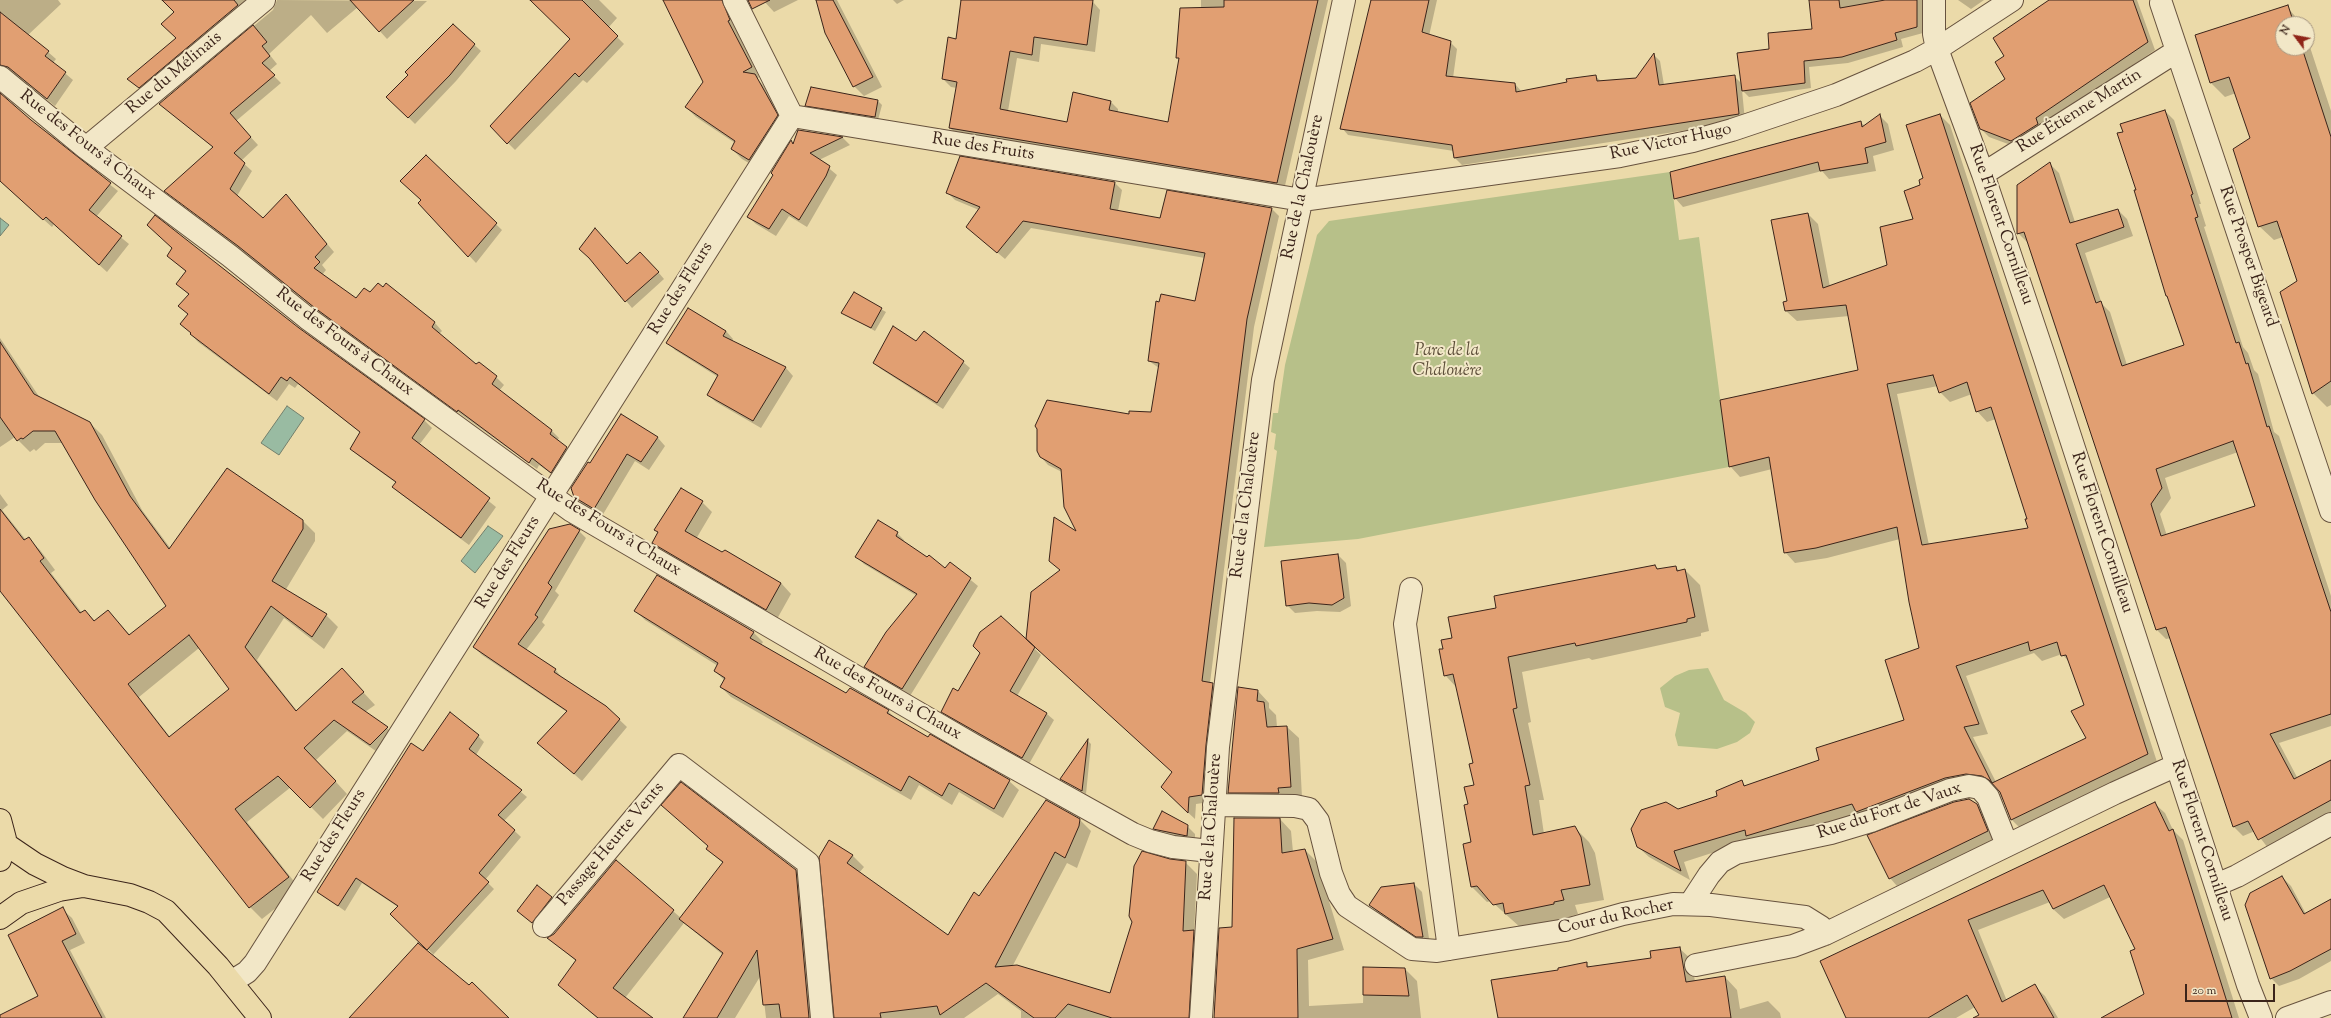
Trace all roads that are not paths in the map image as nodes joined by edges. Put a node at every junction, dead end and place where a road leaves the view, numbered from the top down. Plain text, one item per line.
1 (264, 0) edge
2 (734, 0) edge
3 (1344, 0) edge
4 (1934, 0) edge
5 (2012, 0) edge
6 (2161, 3) dead end
7 (1937, 49) junction
8 (2177, 51) junction
9 (0, 77) edge
10 (792, 116) junction
11 (86, 148) junction
12 (1983, 174) junction
13 (1302, 200) junction
14 (551, 496) junction
15 (2331, 510) edge
16 (1411, 588) dead end
17 (2177, 765) junction
18 (1214, 805) junction
19 (0, 820) edge
20 (2331, 824) edge
21 (2007, 845) junction
22 (2, 851) edge
23 (1210, 851) junction
24 (2216, 885) junction
25 (84, 886) junction
26 (1690, 904) junction
27 (0, 918) edge
28 (544, 926) dead end
29 (1825, 934) junction
30 (1449, 948) junction
31 (1696, 965) dead end
32 (231, 982) junction
33 (2331, 1002) edge
34 (260, 1018) edge
35 (822, 1018) edge
36 (1201, 1018) edge
37 (2261, 1018) edge
38 (2287, 1018) edge

1 - 11 street, Rue du Mélinais
2 - 10 street
3 - 13 street, Rue de la Chalouère
4 - 7 street, Rue Florent Cornilleau
5 - 7 street, Rue Victor Hugo
6 - 8 street, Rue Prosper Bigeard
7 - 12 street, Rue Florent Cornilleau
7 - 13 street, Rue Victor Hugo
8 - 12 street, Rue Étienne Martin
8 - 15 street, Rue Prosper Bigeard
9 - 11 street, Rue des Fours à Chaux
10 - 13 street, Rue des Fruits
10 - 14 street, Rue des Fleurs
11 - 14 street, Rue des Fours à Chaux
12 - 17 street, Rue Florent Cornilleau
13 - 18 street, Rue de la Chalouère
14 - 23 street, Rue des Fours à Chaux
14 - 32 street, Rue des Fleurs
16 - 30 street
17 - 21 street
17 - 24 street, Rue Florent Cornilleau
18 - 23 street, Rue de la Chalouère
18 - 30 street, Cour du Rocher
19 - 22 main road
20 - 24 street
21 - 26 street, Rue du Fort de Vaux
21 - 29 street
22 - 25 main road
23 - 36 street, Rue de la Chalouère
24 - 37 street, Rue Florent Cornilleau
25 - 27 main road
25 - 32 main road
26 - 29 street, Cour du Rocher
26 - 30 street, Cour du Rocher
28 - 35 street, Passage Heurte Vents
29 - 31 street
32 - 34 main road
33 - 38 street

